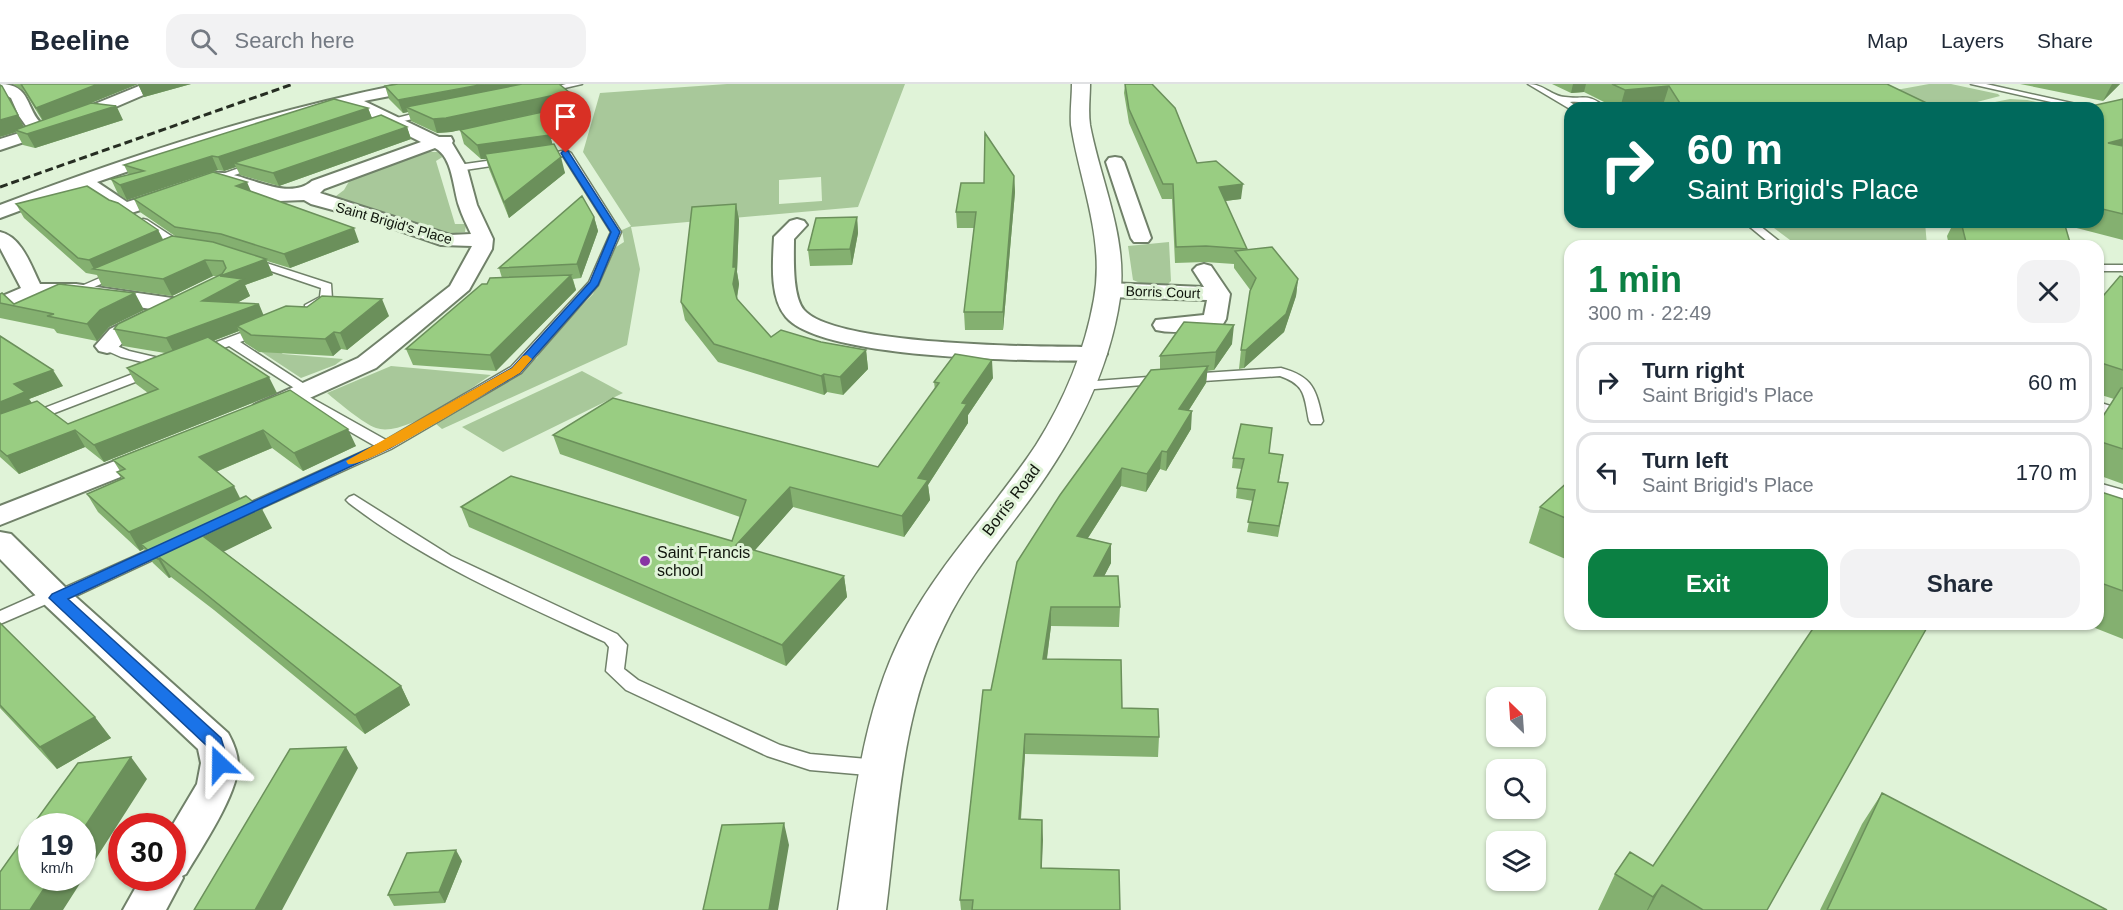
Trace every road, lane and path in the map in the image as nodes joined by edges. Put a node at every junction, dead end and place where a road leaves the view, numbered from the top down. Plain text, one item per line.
1 (157, 84) edge
2 (426, 84) edge
3 (578, 84) edge
4 (1081, 84) edge
5 (1532, 84) edge
6 (1975, 84) edge
7 (0, 86) edge
8 (532, 93) edge
9 (347, 99) junction
10 (1562, 100) junction
11 (1565, 102) edge
12 (1591, 102) edge
13 (2061, 102) edge
14 (438, 111) edge
15 (571, 114) dead end
16 (392, 120) junction
17 (372, 126) edge
18 (502, 129) edge
19 (42, 131) junction
20 (467, 136) edge
21 (439, 143) junction
22 (0, 145) edge
23 (263, 162) edge
24 (1115, 162) dead end
25 (458, 168) junction
26 (219, 177) junction
27 (84, 181) junction
28 (308, 194) junction
29 (1114, 199) junction
30 (125, 209) junction
31 (0, 212) edge
32 (797, 225) dead end
33 (1757, 228) edge
34 (0, 238) edge
35 (1141, 238) dead end
36 (483, 239) junction
37 (1772, 240) edge
38 (201, 249) edge
39 (244, 259) edge
40 (2104, 268) edge
41 (2123, 268) edge
42 (127, 269) edge
43 (1204, 270) dead end
44 (594, 283) junction
45 (572, 284) edge
46 (1108, 290) junction
47 (33, 291) junction
48 (76, 291) junction
49 (1219, 294) junction
50 (0, 305) edge
51 (294, 315) edge
52 (1164, 325) dead end
53 (273, 326) edge
54 (231, 342) junction
55 (107, 346) joint
56 (1095, 354) junction
57 (178, 360) junction
58 (1083, 386) junction
59 (303, 394) junction
60 (2104, 408) edge
61 (2123, 414) edge
62 (1316, 421) dead end
63 (235, 422) edge
64 (0, 430) edge
65 (182, 443) edge
66 (386, 446) junction
67 (2104, 489) edge
68 (2123, 495) edge
69 (354, 500) dead end
70 (0, 516) edge
71 (227, 519) edge
72 (0, 541) edge
73 (174, 544) edge
74 (60, 599) junction
75 (0, 618) edge
76 (882, 769) junction
77 (186, 838) edge
78 (155, 891) edge
79 (144, 910) edge
80 (862, 910) edge

1 - 19 street
2 - 9 street
3 - 8 lane
4 - 29 street, Borris Road
5 - 10 lane
6 - 13 lane
7 - 19 street
9 - 16 street, Saint Brigid's Place
9 - 27 street
10 - 11 lane
10 - 12 lane
14 - 16 lane
15 - 18 street
16 - 17 lane
16 - 21 street, Saint Brigid's Place
19 - 22 street
20 - 21 street, Saint Brigid's Place
21 - 25 street, Saint Brigid's Place
21 - 28 street, Saint Brigid's Place
23 - 26 lane
24 - 29 street
25 - 36 street, Saint Brigid's Place
25 - 44 lane
26 - 28 street, Saint Brigid's Place
26 - 30 street
27 - 30 street
27 - 31 street
28 - 36 street, Saint Brigid's Place
29 - 35 street
29 - 46 street, Borris Road
30 - 38 lane
32 - 56 street
33 - 37 lane
34 - 47 street
36 - 59 street
39 - 51 lane
40 - 41 lane
42 - 48 lane
43 - 49 street, Borris Court
44 - 45 lane
44 - 66 lane
46 - 49 street, Borris Court
46 - 56 street, Borris Road
47 - 48 street
47 - 50 street
48 - 55 street
49 - 52 street, Borris Court
53 - 54 lane
54 - 57 lane
54 - 59 lane
55 - 57 lane
56 - 58 street, Borris Road
57 - 64 lane
58 - 62 lane
58 - 76 street, Borris Road
59 - 63 street
59 - 66 lane
60 - 61 lane
65 - 70 street
66 - 71 lane
67 - 68 lane
69 - 76 lane
72 - 74 street
73 - 74 lane
74 - 75 lane
74 - 77 street
76 - 80 street, Borris Road
78 - 79 street

